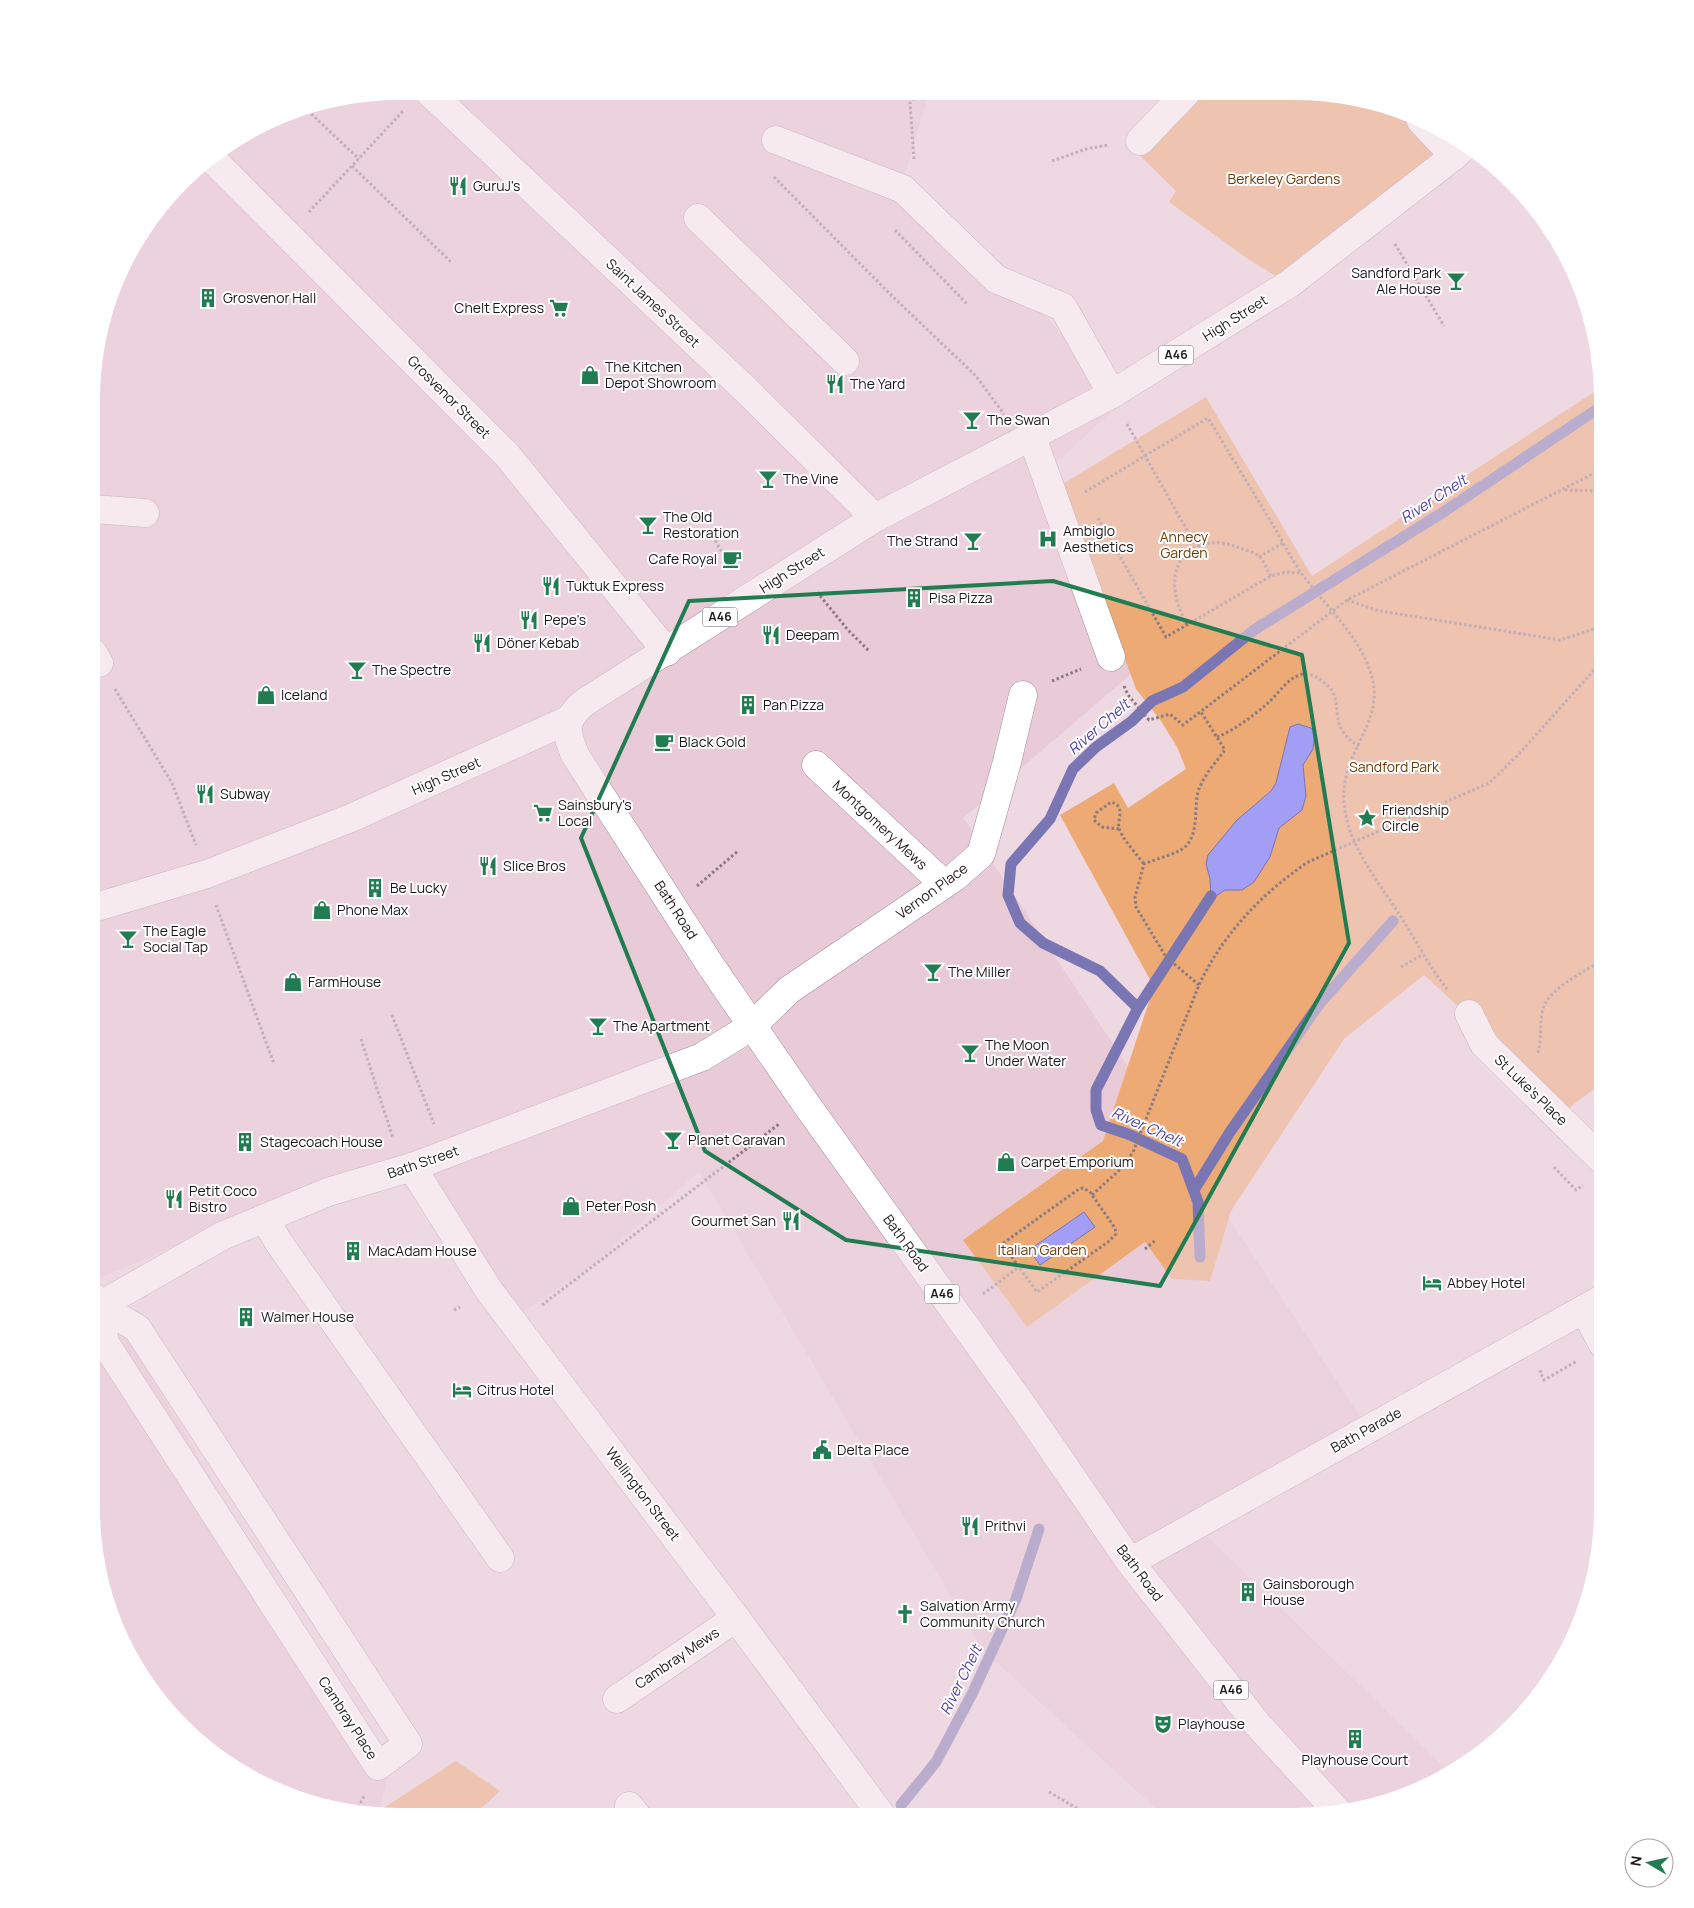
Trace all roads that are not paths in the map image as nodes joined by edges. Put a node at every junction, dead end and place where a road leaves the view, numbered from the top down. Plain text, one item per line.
1 (420, 100) edge
2 (1179, 100) edge
3 (776, 140) dead end
4 (1140, 141) dead end
5 (1460, 150) edge
6 (216, 163) edge
7 (698, 218) dead end
8 (845, 361) dead end
9 (1112, 394) junction
10 (1028, 438) junction
11 (100, 509) edge
12 (145, 513) dead end
13 (875, 518) junction
14 (667, 652) junction
15 (1111, 657) dead end
16 (1023, 695) dead end
17 (568, 720) junction
18 (816, 765) dead end
19 (944, 884) junction
20 (100, 906) edge
21 (1469, 1014) road end
22 (752, 1026) junction
23 (1594, 1152) edge
24 (407, 1169) junction
25 (265, 1219) junction
26 (100, 1298) edge
27 (100, 1304) edge
28 (1593, 1304) edge
29 (100, 1320) edge
30 (500, 1558) dead end
31 (1130, 1562) junction
32 (736, 1618) junction
33 (617, 1699) dead end
34 (1332, 1805) edge
35 (876, 1808) edge

1 - 13 main road, Saint James Street
2 - 4 main road
3 - 9 main road
5 - 9 main road, High Street / A46
6 - 14 main road, Grosvenor Street
7 - 8 main road
9 - 10 main road, High Street / A46
10 - 13 main road, High Street / A46
10 - 15 main road
11 - 12 main road
13 - 14 main road, High Street / A46
14 - 17 main road, High Street / A46
16 - 19 main road, Vernon Place
17 - 20 main road, High Street
17 - 22 main road, Bath Road / A46
18 - 19 main road, Montgomery Mews
19 - 22 main road, Vernon Place
21 - 23 main road, St Luke's Place
22 - 24 main road, Bath Street
22 - 31 main road, Bath Road / A46
24 - 25 main road, Bath Street
24 - 32 main road, Wellington Street
25 - 26 main road, Bath Street
25 - 30 main road
27 - 29 main road, Cambray Place
28 - 31 main road, Bath Parade
31 - 34 main road, Bath Road / A46
32 - 33 main road, Cambray Mews
32 - 35 main road, Wellington Street

